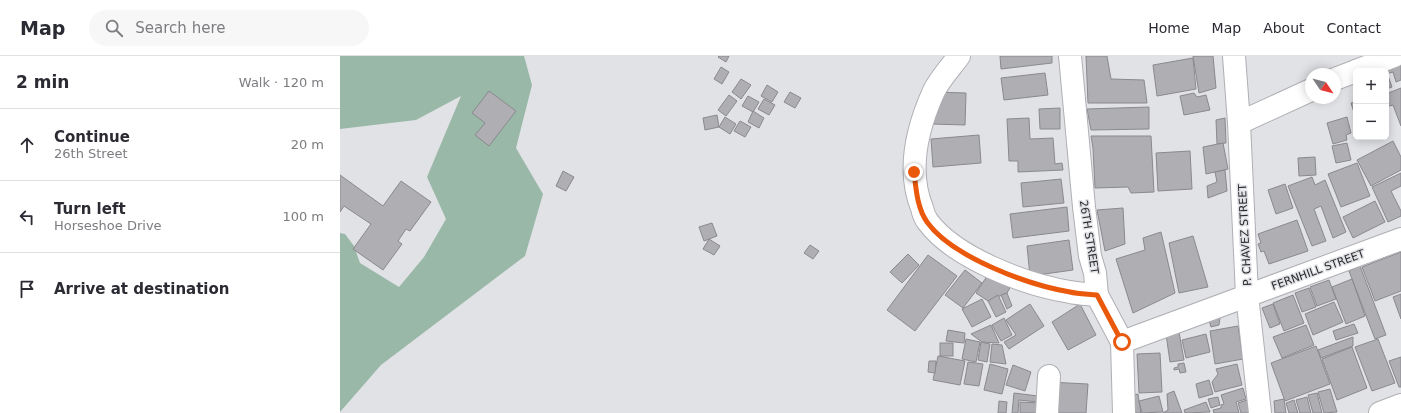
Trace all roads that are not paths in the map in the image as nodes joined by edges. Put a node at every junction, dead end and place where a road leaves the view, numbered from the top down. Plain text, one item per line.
1 (959, 56) edge
2 (1070, 56) edge
3 (1234, 56) edge
4 (1394, 56) edge
5 (1364, 68) edge
6 (1353, 72) edge
7 (1341, 77) edge
8 (1305, 93) edge
9 (1240, 123) junction
10 (1401, 239) edge
11 (1097, 295) junction
12 (1247, 295) junction
13 (1122, 342) junction
14 (1049, 376) dead end
15 (1401, 405) edge
16 (1047, 413) edge
17 (1124, 413) edge
18 (1260, 413) edge
19 (1380, 413) edge

1 - 11 street
2 - 11 street, 26TH STREET
3 - 9 street, P. CHAVEZ STREET
4 - 5 street
6 - 7 street
8 - 9 street
9 - 12 street, P. CHAVEZ STREET
10 - 12 street, FERNHILL STREET
11 - 13 street, 26TH STREET
12 - 13 street, FERNHILL STREET
12 - 18 street, P. CHAVEZ STREET
13 - 17 street, 26TH STREET
14 - 16 street
15 - 19 street

